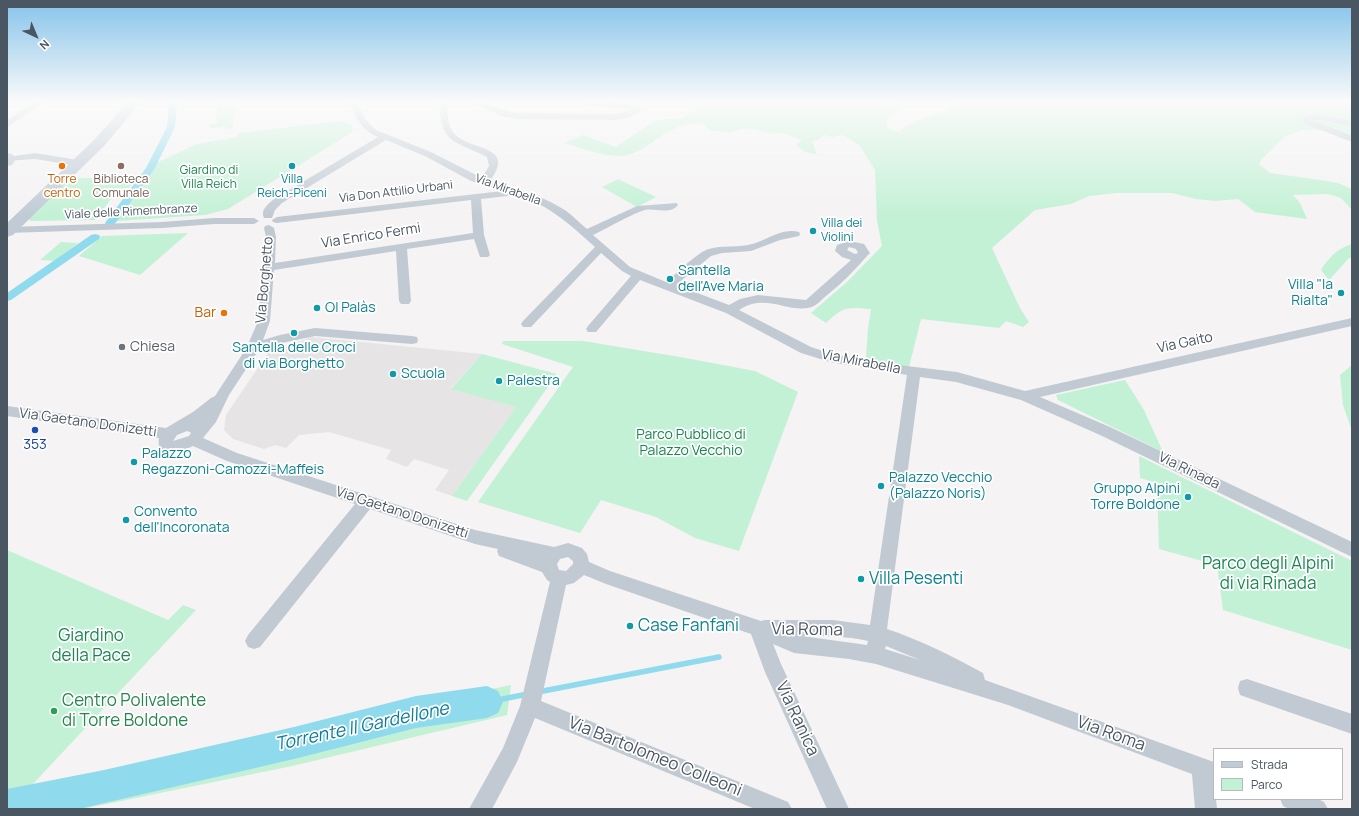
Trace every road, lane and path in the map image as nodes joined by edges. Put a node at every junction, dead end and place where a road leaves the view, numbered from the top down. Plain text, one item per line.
1 (102, 140) edge
2 (380, 140) edge
3 (393, 140) edge
4 (457, 140) edge
5 (8, 159) edge
6 (78, 163) junction
7 (484, 182) junction
8 (518, 192) junction
9 (476, 196) junction
10 (673, 205) dead end
11 (271, 221) junction
12 (254, 222) joint
13 (8, 231) edge
14 (586, 234) junction
15 (794, 234) dead end
16 (479, 235) junction
17 (401, 247) junction
18 (601, 247) junction
19 (484, 255) dead end
20 (860, 257) dead end
21 (268, 267) junction
22 (638, 275) junction
23 (668, 286) junction
24 (405, 301) dead end
25 (730, 310) junction
26 (1352, 322) edge
27 (527, 324) dead end
28 (592, 329) dead end
29 (412, 340) dead end
30 (253, 348) junction
31 (914, 372) junction
32 (223, 394) junction
33 (1025, 396) junction
34 (7, 411) edge
35 (174, 430) junction
36 (196, 436) junction
37 (367, 501) junction
38 (1352, 550) edge
39 (554, 566) junction
40 (581, 566) junction
41 (757, 628) junction
42 (877, 635) junction
43 (254, 641) dead end
44 (876, 655) junction
45 (1247, 688) dead end
46 (1008, 696) junction
47 (530, 706) junction
48 (1352, 724) edge
49 (1208, 770) edge
50 (1293, 800) edge
51 (480, 809) edge
52 (781, 809) edge
53 (838, 809) edge
54 (1206, 809) edge
55 (1317, 809) edge

1 - 6 street
2 - 11 street
3 - 7 street, Via Mirabella
4 - 7 street
5 - 6 street
6 - 13 street
7 - 8 street, Via Mirabella
8 - 9 street, Via Don Attilio Urbani
8 - 14 street, Via Mirabella
9 - 11 street, Via Don Attilio Urbani
9 - 16 street
10 - 14 street
11 - 12 street, Via Borghetto
11 - 21 street, Via Borghetto
12 - 13 street, Viale delle Rimembranze
14 - 18 street, Via Mirabella
15 - 23 street
16 - 17 street, Via Enrico Fermi
16 - 19 street
17 - 21 street, Via Enrico Fermi
17 - 24 street
18 - 22 street, Via Mirabella
18 - 27 street
20 - 25 street
21 - 30 street, Via Borghetto
22 - 23 street, Via Mirabella
22 - 28 street
23 - 25 street, Via Mirabella
25 - 31 street, Via Mirabella
26 - 33 street, Via Gaito
29 - 30 street
30 - 32 street, Via Borghetto
31 - 33 street, Via Mirabella
31 - 42 street
32 - 35 street, Via Borghetto
32 - 36 street, Via Borghetto
33 - 38 street, Via Rinada
34 - 35 street, Via Gaetano Donizetti
35 - 36 street, Via Gaetano Donizetti
35 - 36 street, Via Gaetano Donizetti
36 - 37 street, Via Gaetano Donizetti
37 - 39 street, Via Gaetano Donizetti
37 - 43 street
39 - 40 street
39 - 40 street, Via Gaetano Donizetti
39 - 47 street
40 - 41 street
41 - 42 street, Via Roma
41 - 44 street, Via Roma
41 - 53 street, Via Ranica
42 - 44 street
42 - 46 street, Via Roma
44 - 46 street, Via Roma
45 - 48 street
46 - 49 street, Via Roma
47 - 51 street
47 - 52 street, Via Bartolomeo Colleoni
49 - 54 street
50 - 55 street

